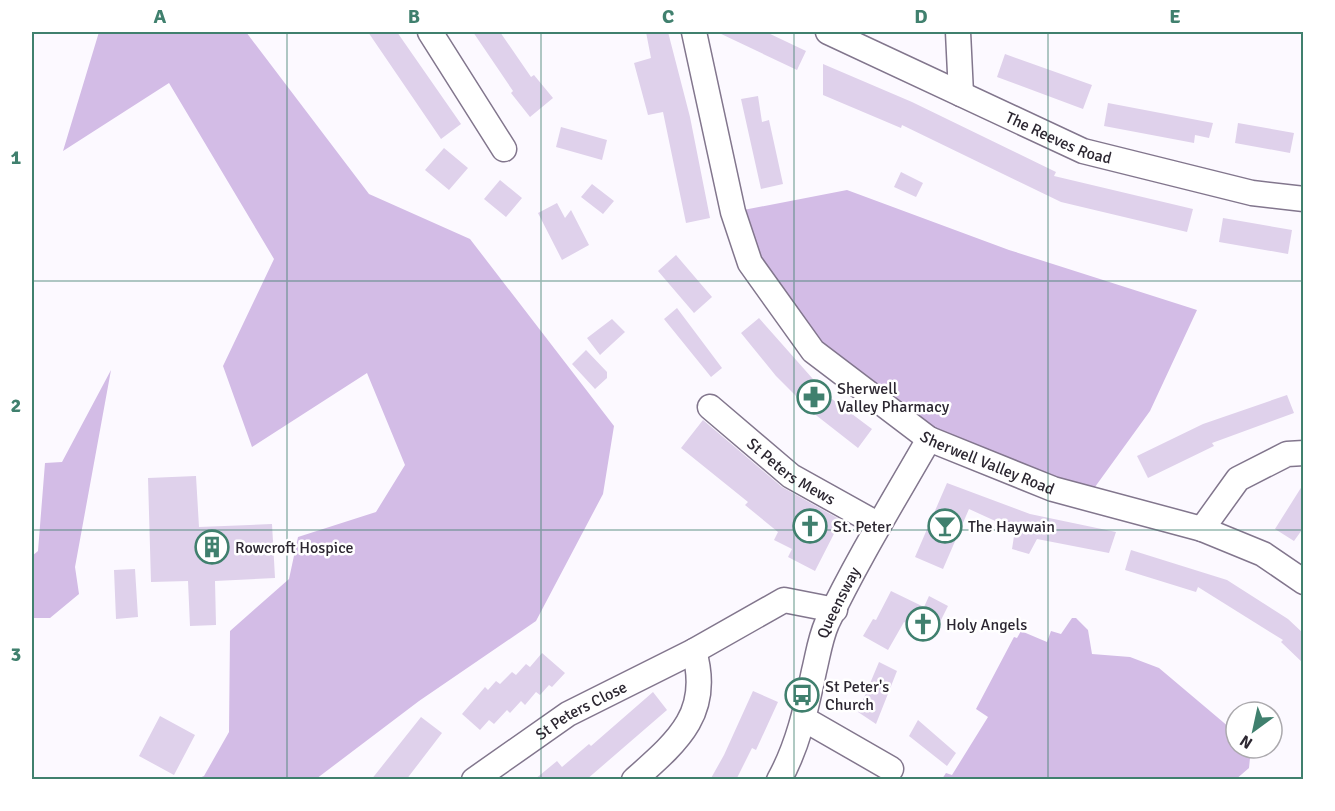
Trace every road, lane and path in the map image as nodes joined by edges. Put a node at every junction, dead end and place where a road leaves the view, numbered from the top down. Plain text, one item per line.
1 (430, 32) edge
2 (694, 32) edge
3 (828, 32) edge
4 (958, 32) edge
5 (961, 94) junction
6 (504, 148) dead end
7 (1304, 199) edge
8 (710, 407) dead end
9 (929, 439) junction
10 (1304, 453) edge
11 (879, 525) junction
12 (1202, 529) junction
13 (1304, 582) edge
14 (835, 610) junction
15 (694, 651) junction
16 (804, 719) junction
17 (891, 769) dead end
18 (474, 780) edge
19 (634, 780) edge
20 (779, 780) edge

1 - 6 street
2 - 9 street, Sherwell Valley Road
3 - 5 street, The Reeves Road
4 - 5 street
5 - 7 street, The Reeves Road
8 - 11 street, St Peters Mews
9 - 11 street, Queensway
9 - 12 street, Sherwell Valley Road
10 - 12 street
11 - 14 street, Queensway
12 - 13 street, Sherwell Valley Road
14 - 15 street, St Peters Close
14 - 16 street, Queensway
15 - 18 street, St Peters Close
15 - 19 street
16 - 17 street
16 - 20 street, Queensway

